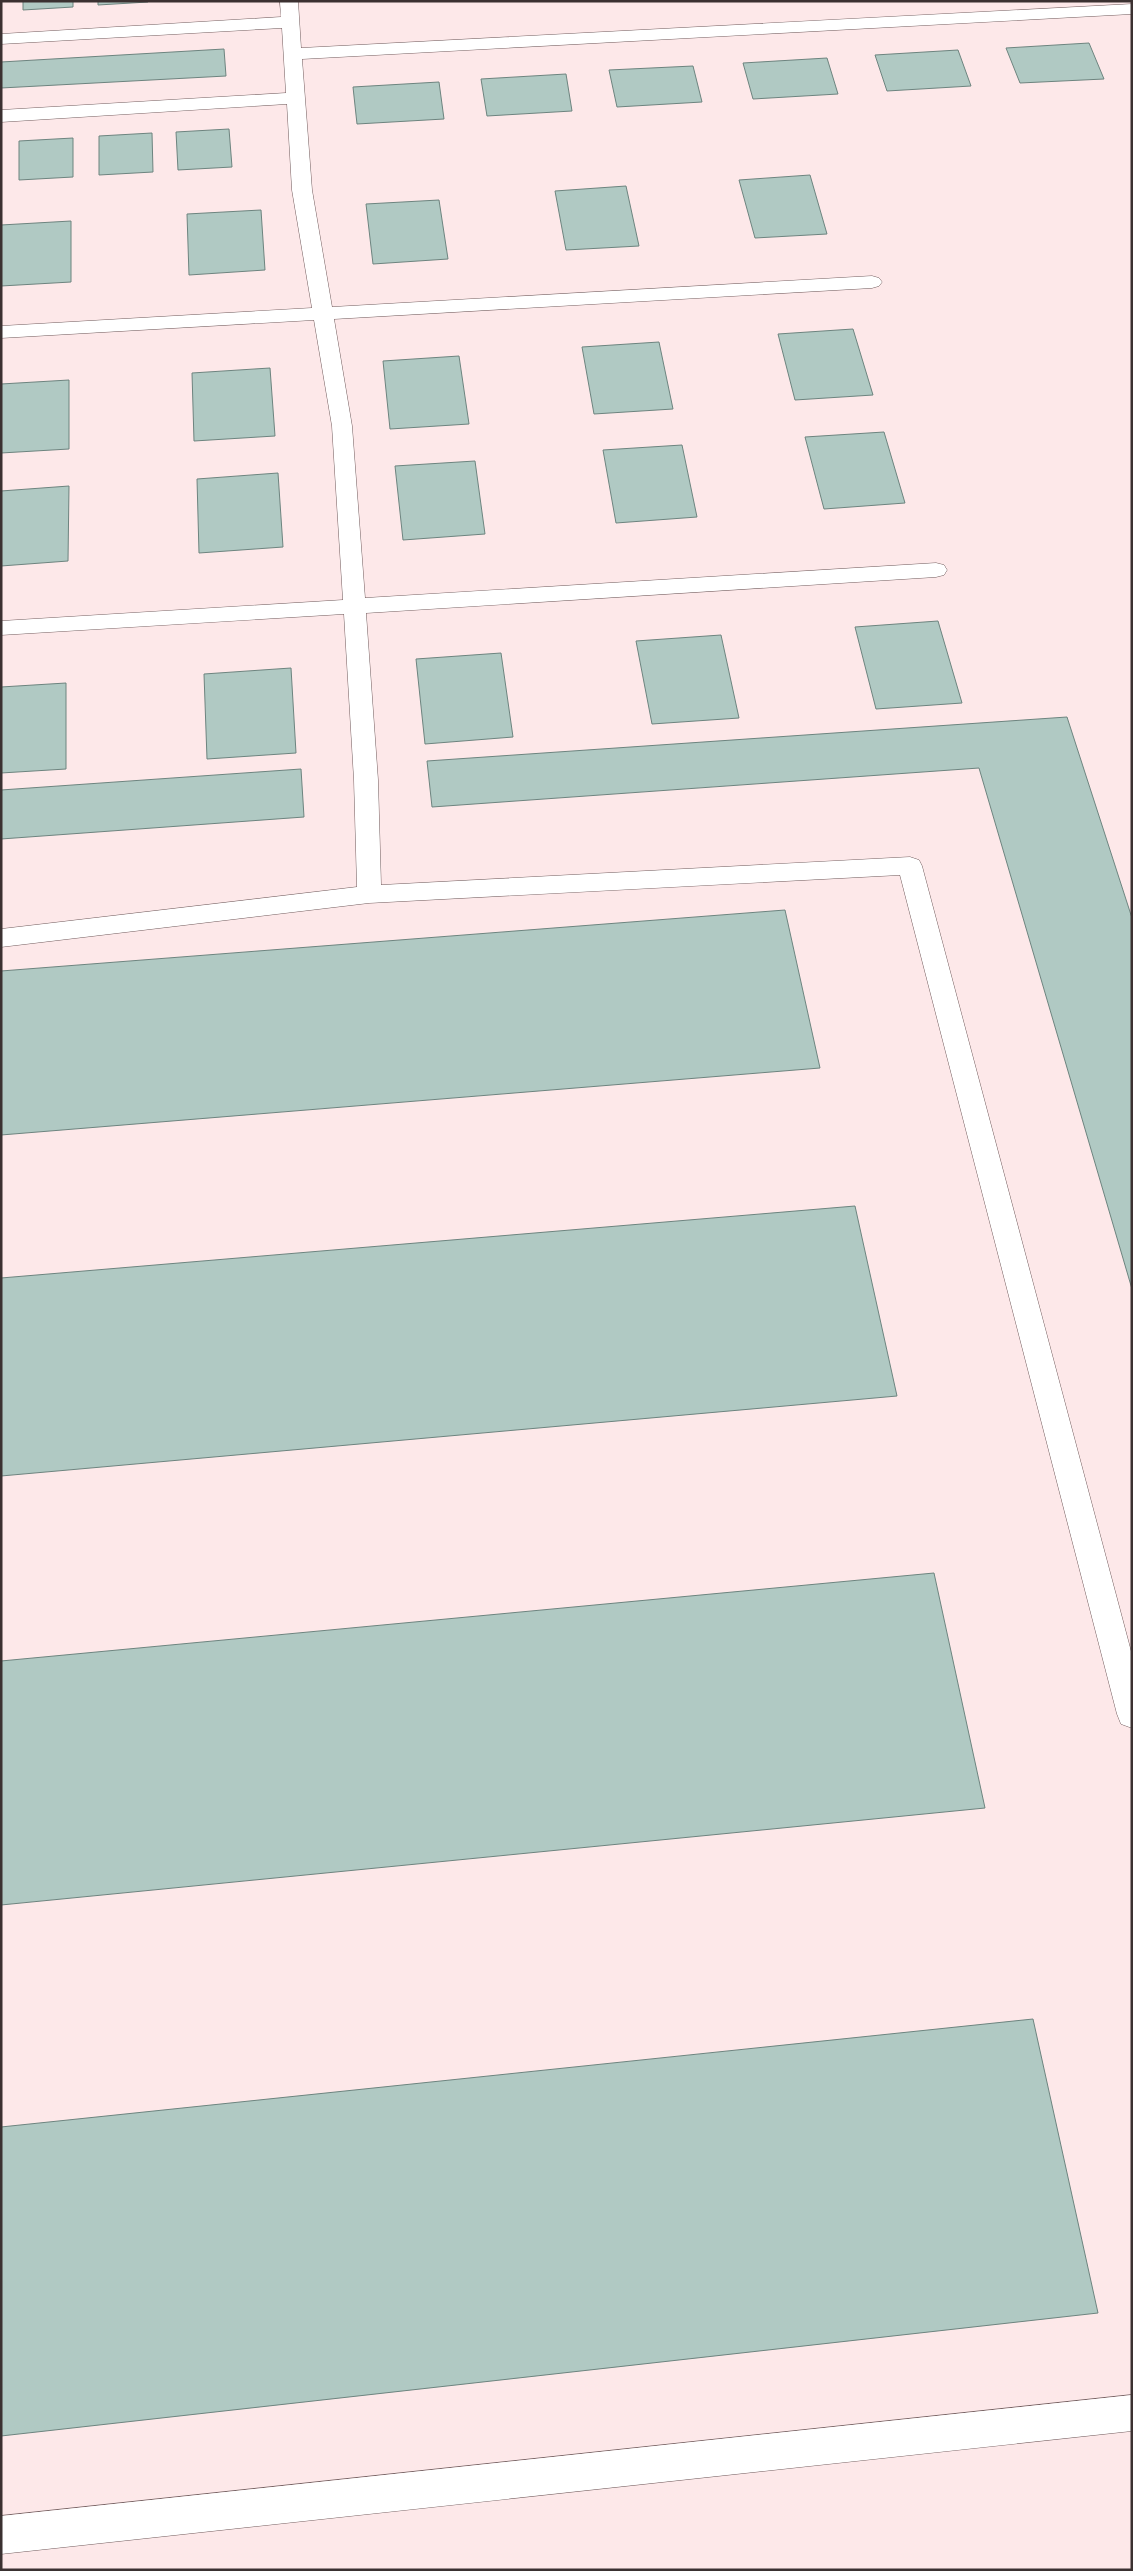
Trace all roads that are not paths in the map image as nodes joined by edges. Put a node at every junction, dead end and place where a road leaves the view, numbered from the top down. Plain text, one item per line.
1 (289, 1) edge
2 (1132, 9) edge
3 (290, 22) junction
4 (1, 39) edge
5 (293, 54) junction
6 (296, 98) junction
7 (1, 116) edge
8 (872, 282) dead end
9 (323, 315) junction
10 (1, 332) edge
11 (936, 570) dead end
12 (355, 606) junction
13 (1, 628) edge
14 (369, 894) junction
15 (1, 938) edge
16 (1132, 1714) edge
17 (1132, 2412) edge
18 (1, 2535) edge

1 - 3 lane
2 - 5 lane
3 - 4 lane
3 - 5 lane
5 - 6 lane
6 - 7 lane
6 - 9 lane
8 - 9 lane
9 - 10 lane
9 - 12 lane
11 - 12 lane
12 - 13 lane
12 - 14 lane
14 - 15 lane
14 - 16 lane
17 - 18 lane

